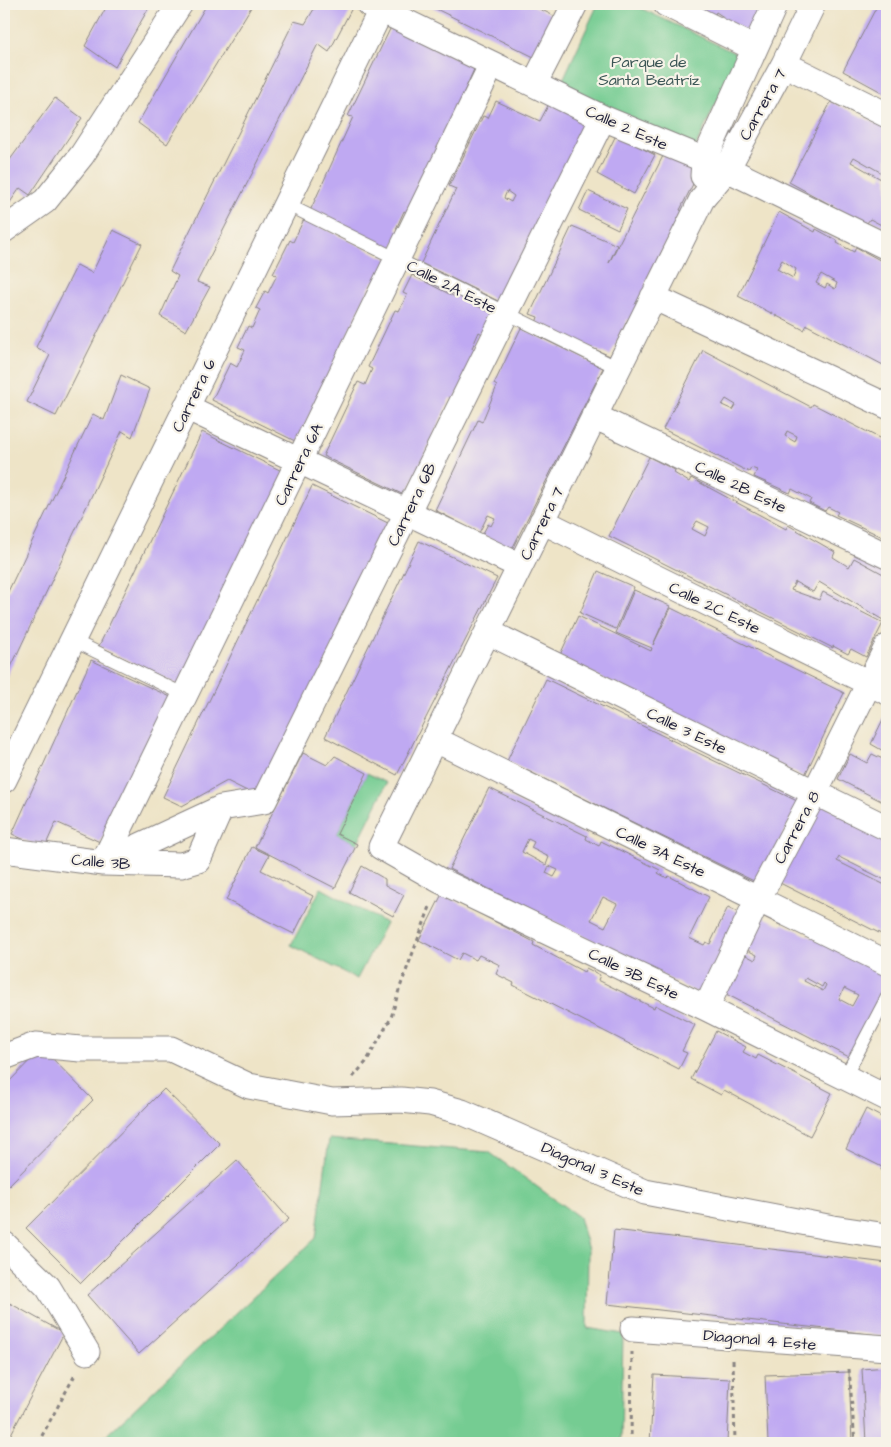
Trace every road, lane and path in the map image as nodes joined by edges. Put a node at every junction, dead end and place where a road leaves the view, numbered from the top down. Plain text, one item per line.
1 (180, 4) edge
2 (575, 4) edge
3 (666, 4) edge
4 (775, 4) edge
5 (813, 4) edge
6 (375, 7) edge
7 (754, 48) junction
8 (492, 64) junction
9 (784, 64) junction
10 (534, 84) junction
11 (887, 115) edge
12 (603, 118) junction
13 (716, 165) junction
14 (286, 204) junction
15 (4, 230) edge
16 (887, 247) edge
17 (398, 258) junction
18 (653, 297) junction
19 (506, 314) junction
20 (618, 368) junction
21 (887, 406) edge
22 (186, 407) junction
23 (594, 416) junction
24 (299, 461) junction
25 (407, 512) junction
26 (542, 521) junction
27 (887, 556) edge
28 (520, 566) junction
29 (488, 632) junction
30 (72, 640) junction
31 (887, 647) edge
32 (878, 687) edge
33 (185, 695) junction
34 (434, 739) junction
35 (4, 780) edge
36 (815, 792) junction
37 (221, 808) junction
38 (887, 828) edge
39 (381, 847) joint
40 (4, 850) edge
41 (103, 863) junction
42 (440, 880) junction
43 (758, 899) junction
44 (887, 962) edge
45 (887, 997) edge
46 (706, 1008) junction
47 (4, 1057) edge
48 (845, 1077) junction
49 (887, 1098) edge
50 (332, 1102) junction
51 (887, 1236) edge
52 (4, 1244) edge
53 (633, 1329) joint
54 (733, 1337) junction
55 (848, 1346) junction
56 (887, 1348) edge
57 (87, 1352) joint
58 (38, 1443) edge
59 (631, 1443) edge
60 (735, 1443) edge
61 (855, 1443) edge

1 - 15 street
2 - 10 street
3 - 7 street
4 - 7 street, Carrera 7
5 - 9 street, Carrera 7
6 - 8 street, Calle 2 Este
6 - 14 street, Carrera 6
7 - 13 street, Carrera 7
8 - 10 street, Calle 2 Este
8 - 17 street, Carrera 6A
9 - 11 street
9 - 13 street, Carrera 7
10 - 12 street, Calle 2 Este
12 - 13 street, Calle 2 Este
12 - 19 street, Carrera 6B
13 - 16 street, Calle 2 Este
13 - 18 street, Carrera 7
14 - 17 lane, Calle 2A Este
14 - 22 street, Carrera 6
17 - 19 lane, Calle 2A Este
17 - 24 street, Carrera 6A
18 - 20 street, Carrera 7
18 - 21 street
19 - 20 lane, Calle 2A Este
19 - 25 street, Carrera 6B
20 - 23 street, Carrera 7
22 - 24 street
22 - 30 street, Carrera 6
23 - 26 street, Carrera 7
23 - 27 street, Calle 2B Este
24 - 25 street
24 - 33 street, Carrera 6A
25 - 28 street
25 - 37 street, Carrera 6B
26 - 28 street, Carrera 7
26 - 32 street, Calle 2C Este
28 - 29 street, Carrera 7
29 - 34 street, Carrera 7
29 - 36 street, Calle 3 Este
30 - 33 lane
30 - 35 street, Carrera 6
31 - 32 street, Carrera 8
32 - 36 street, Carrera 8
33 - 41 street, Carrera 6A
34 - 39 street, Carrera 7
34 - 43 street, Calle 3A Este
36 - 38 street, Calle 3 Este
36 - 43 street, Carrera 8
37 - 41 street
37 - 41 street, Calle 3B
39 - 42 street, Calle 3B Este
40 - 41 street, Calle 3B
42 - 46 street, Calle 3B Este
42 - 50 path
43 - 44 street, Calle 3A Este
43 - 46 street, Carrera 8
45 - 48 lane
46 - 48 street, Calle 3B Este
47 - 50 street, Diagonal 3 Este
48 - 49 street, Calle 3B Este
50 - 51 street, Diagonal 3 Este
52 - 57 street
53 - 54 street, Diagonal 4 Este
53 - 59 path
54 - 55 street, Diagonal 4 Este
54 - 60 path
55 - 56 street, Diagonal 4 Este
55 - 61 path
57 - 58 path

